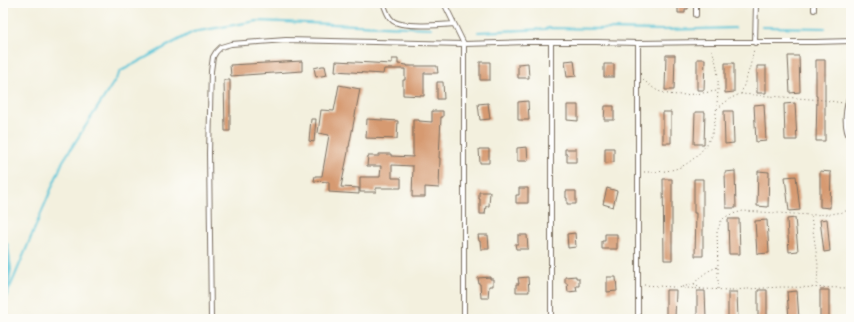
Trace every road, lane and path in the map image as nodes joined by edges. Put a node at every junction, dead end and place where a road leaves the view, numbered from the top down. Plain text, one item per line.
1 (383, 3) edge
2 (444, 3) edge
3 (696, 3) edge
4 (756, 3) edge
5 (814, 3) edge
6 (814, 10) dead end
7 (696, 15) dead end
8 (454, 24) junction
9 (851, 41) edge
10 (709, 42) junction
11 (551, 43) junction
12 (755, 43) junction
13 (464, 44) junction
14 (638, 44) junction
15 (638, 75) junction
16 (718, 91) junction
17 (851, 91) edge
18 (741, 94) junction
19 (847, 104) junction
20 (716, 109) junction
21 (851, 141) edge
22 (638, 173) junction
23 (851, 209) edge
24 (811, 215) junction
25 (718, 267) junction
26 (694, 284) junction
27 (638, 285) junction
28 (817, 287) junction
29 (680, 288) junction
30 (851, 288) edge
31 (701, 289) junction
32 (718, 289) junction
33 (211, 319) edge
34 (464, 319) edge
35 (551, 319) edge
36 (638, 319) edge

1 - 8 lane
2 - 8 lane
3 - 7 lane
4 - 12 lane
5 - 6 lane
8 - 13 lane
9 - 12 lane
10 - 12 lane
10 - 14 lane
10 - 16 path
11 - 13 lane
11 - 14 lane
11 - 35 lane
12 - 18 path
13 - 33 lane
13 - 34 lane
14 - 15 lane
15 - 16 path
15 - 22 lane
16 - 20 path
17 - 19 lane
18 - 19 path
18 - 20 path
19 - 21 lane
20 - 22 path
22 - 27 lane
23 - 24 path
24 - 25 path
24 - 28 path
25 - 26 path
25 - 32 path
26 - 29 path
26 - 31 path
27 - 29 path
27 - 36 lane
28 - 30 path
28 - 32 path
29 - 31 path
31 - 32 path

